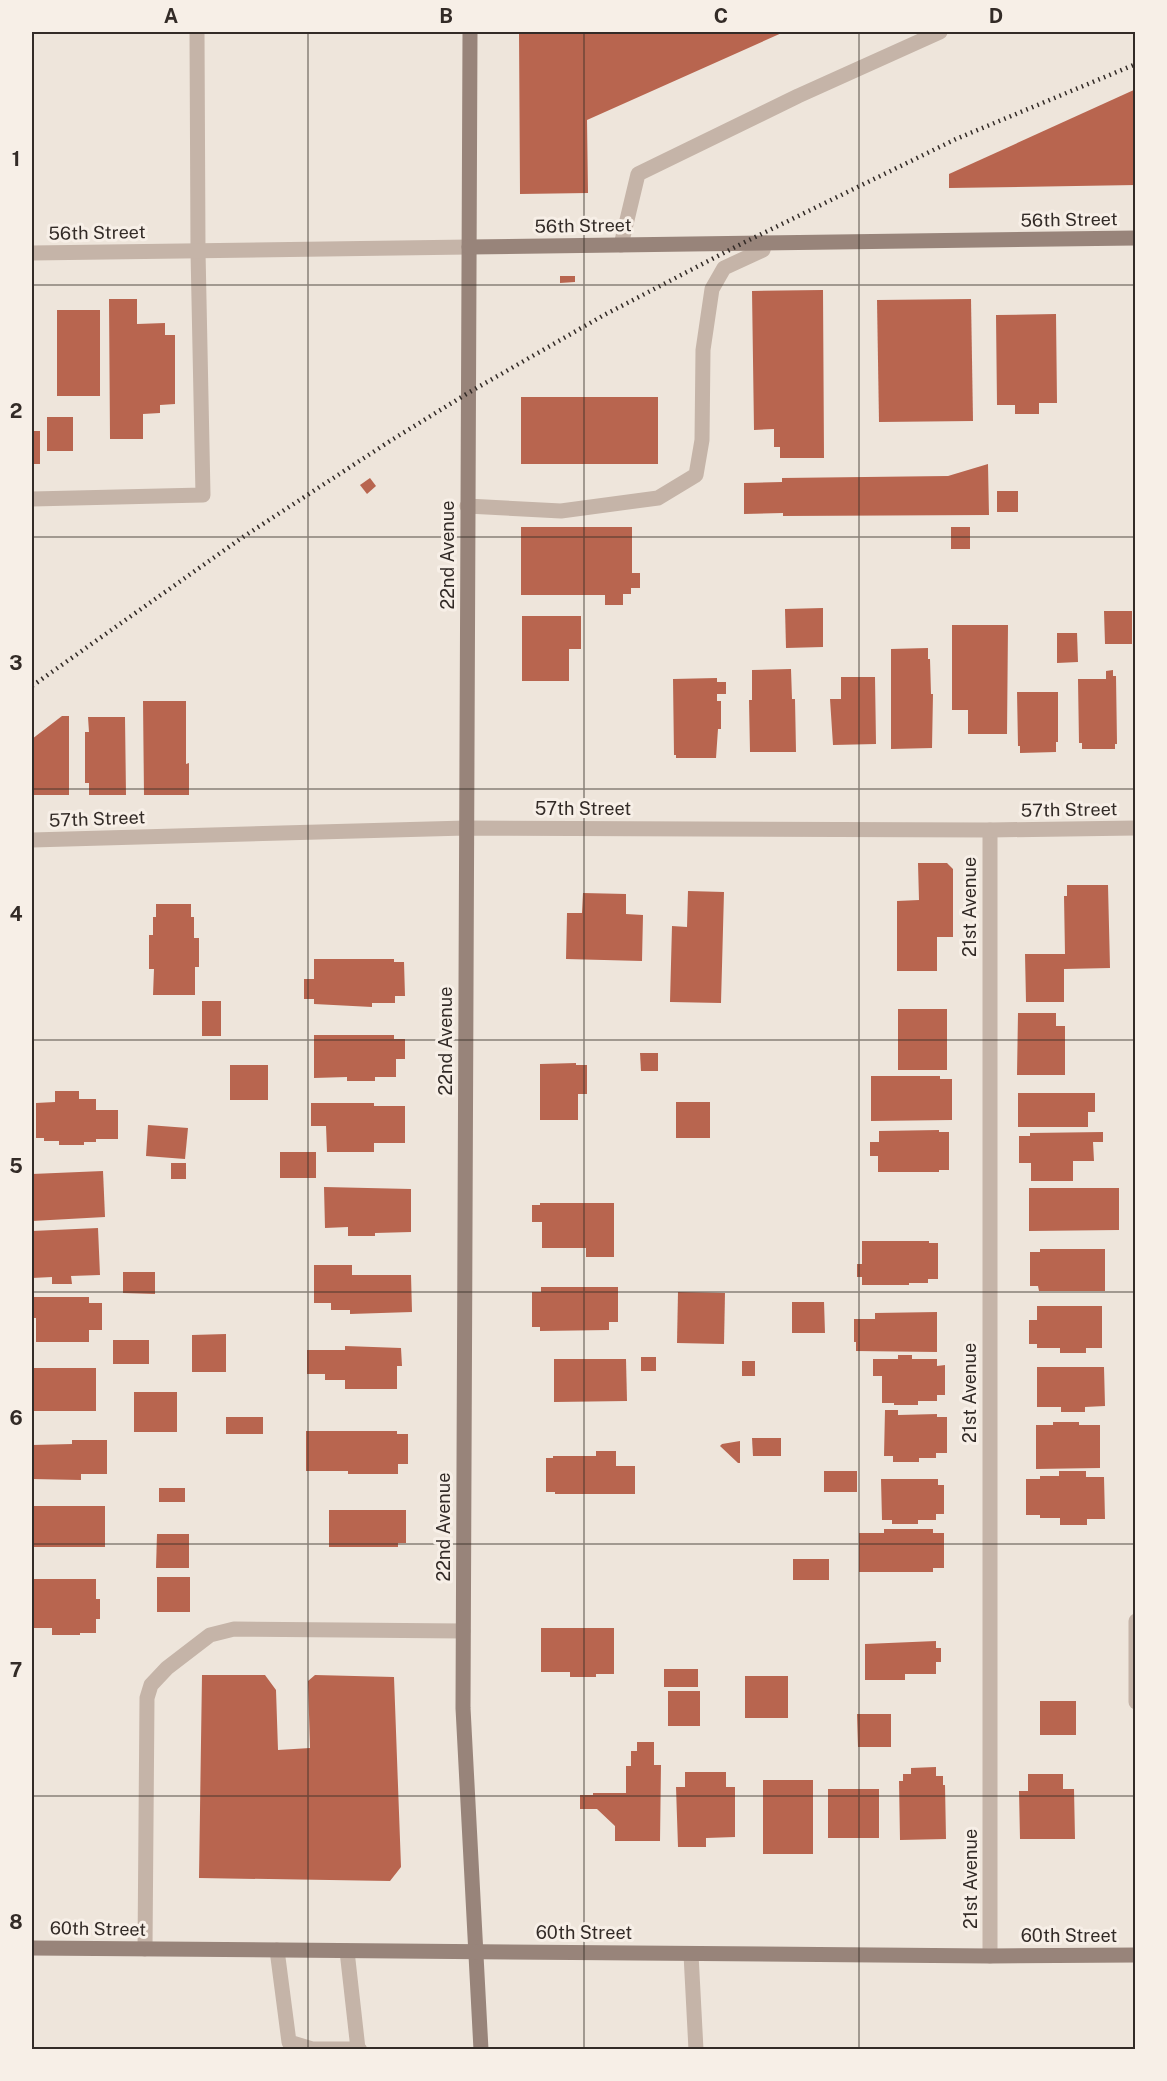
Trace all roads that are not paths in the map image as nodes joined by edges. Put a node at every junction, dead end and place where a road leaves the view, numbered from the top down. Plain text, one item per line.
1 (197, 32) edge
2 (470, 32) edge
3 (940, 32) edge
4 (1136, 238) edge
5 (765, 243) junction
6 (621, 245) junction
7 (469, 247) junction
8 (198, 251) junction
9 (32, 253) edge
10 (32, 499) edge
11 (467, 506) junction
12 (466, 828) junction
13 (1136, 828) edge
14 (990, 830) junction
15 (32, 840) edge
16 (1136, 1621) edge
17 (464, 1630) junction
18 (1136, 1702) edge
19 (32, 1948) edge
20 (145, 1949) junction
21 (277, 1950) junction
22 (347, 1951) junction
23 (475, 1952) junction
24 (691, 1954) junction
25 (1136, 1955) edge
26 (990, 1956) junction
27 (359, 2049) edge
28 (481, 2049) edge
29 (696, 2049) edge

1 - 8 street
2 - 7 street, 22nd Avenue
3 - 6 street
4 - 5 street, 56th Street
5 - 6 street, 56th Street
5 - 11 street
6 - 7 street, 56th Street
7 - 8 street, 56th Street
7 - 11 street, 22nd Avenue
8 - 9 street, 56th Street
8 - 10 street
11 - 12 street, 22nd Avenue
12 - 14 street, 57th Street
12 - 15 street, 57th Street
12 - 17 street, 22nd Avenue
13 - 14 street, 57th Street
14 - 26 street, 21st Avenue
16 - 18 street
17 - 20 street
17 - 23 street, 22nd Avenue
19 - 20 street, 60th Street
20 - 21 street, 60th Street
21 - 22 street, 60th Street
21 - 27 street
22 - 23 street, 60th Street
22 - 27 street
23 - 24 street, 60th Street
23 - 28 street, 22nd Avenue
24 - 26 street, 60th Street
24 - 29 street
25 - 26 street, 60th Street

